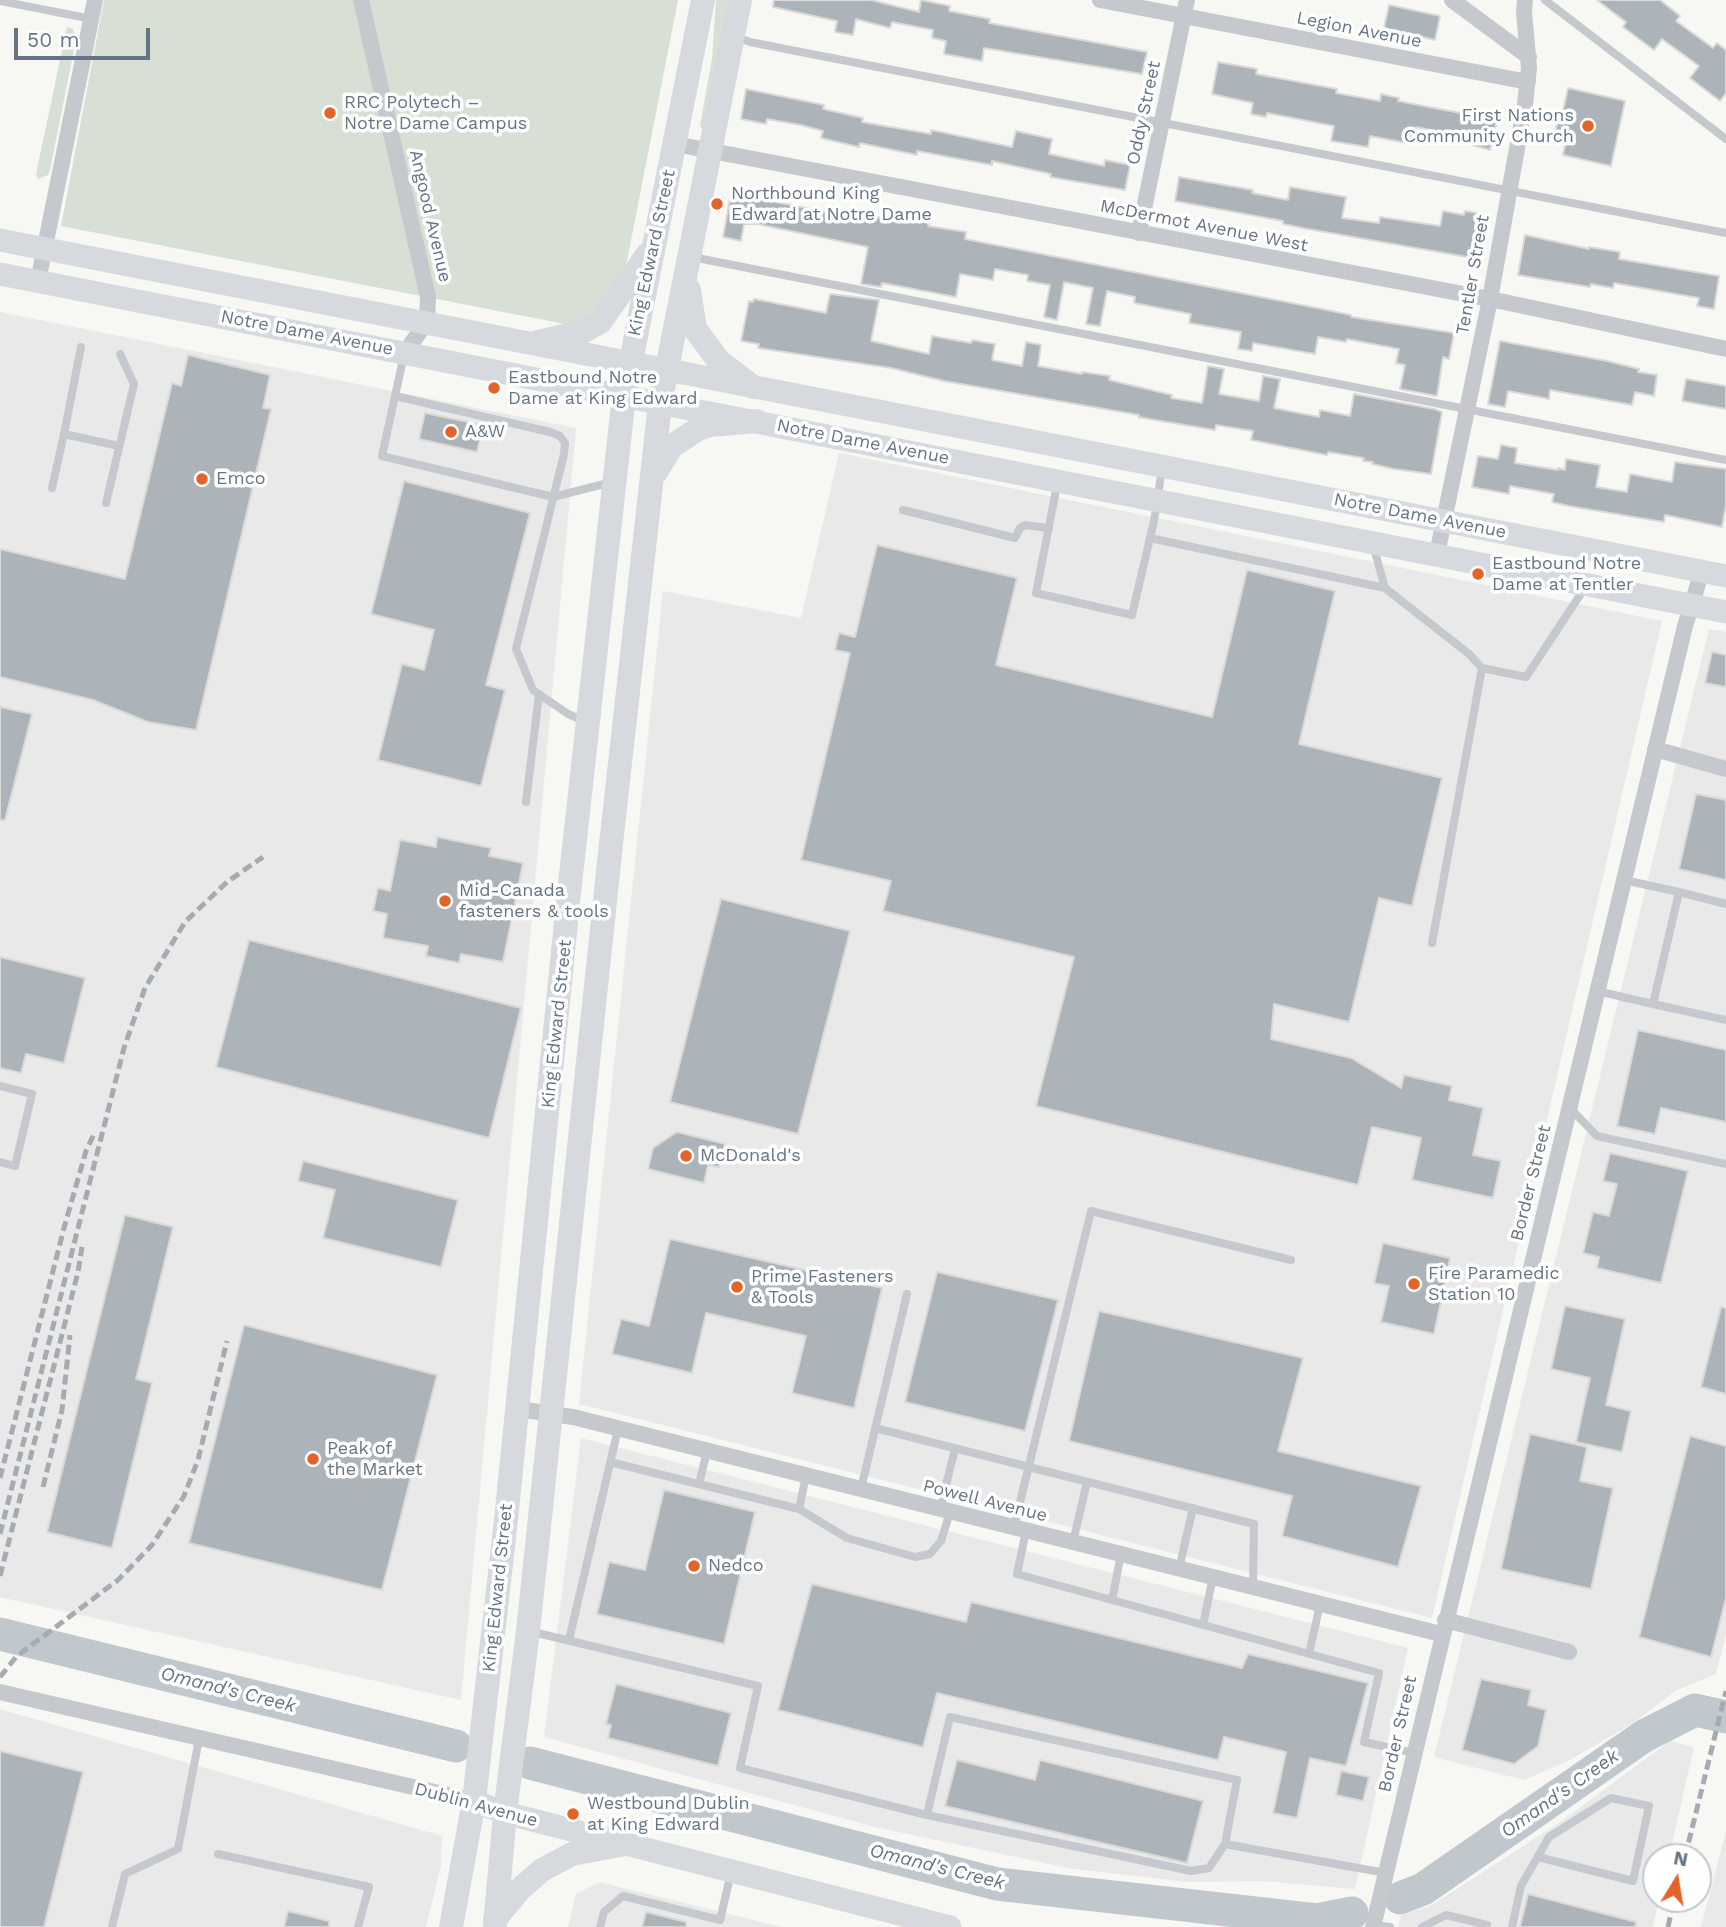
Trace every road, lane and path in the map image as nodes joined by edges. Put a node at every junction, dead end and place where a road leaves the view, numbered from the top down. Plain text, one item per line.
1 (95, 0) edge
2 (361, 0) edge
3 (703, 0) edge
4 (740, 0) edge
5 (1100, 0) edge
6 (1452, 0) edge
7 (1525, 0) edge
8 (1545, 0) edge
9 (0, 1) edge
10 (1186, 8) edge
11 (92, 19) junction
12 (733, 36) junction
13 (1529, 57) junction
14 (1528, 82) junction
15 (1161, 124) junction
16 (1726, 139) edge
17 (675, 144) junction
18 (710, 151) junction
19 (1508, 190) junction
20 (1139, 233) junction
21 (1726, 233) edge
22 (0, 240) edge
23 (655, 246) junction
24 (45, 248) junction
25 (688, 262) junction
26 (144, 267) junction
27 (0, 274) edge
28 (38, 281) junction
29 (1490, 299) junction
30 (137, 300) junction
31 (427, 322) junction
32 (535, 343) junction
33 (81, 347) dead end
34 (1726, 349) edge
35 (405, 352) junction
36 (120, 354) dead end
37 (630, 361) junction
38 (666, 369) junction
39 (753, 387) junction
40 (395, 396) junction
41 (624, 396) junction
42 (660, 404) junction
43 (1466, 409) junction
44 (757, 421) junction
45 (64, 434) junction
46 (120, 446) junction
47 (1726, 460) edge
48 (1163, 466) junction
49 (653, 479) junction
50 (1058, 480) junction
51 (614, 481) junction
52 (52, 488) dead end
53 (553, 497) junction
54 (1157, 499) junction
55 (106, 503) dead end
56 (903, 510) dead end
57 (1444, 520) junction
58 (1049, 528) junction
59 (1150, 538) junction
60 (1371, 541) junction
61 (1437, 554) junction
62 (1702, 571) junction
63 (1726, 576) edge
64 (1588, 584) junction
65 (1385, 588) junction
66 (1690, 605) junction
67 (1726, 612) edge
68 (1482, 668) junction
69 (539, 694) junction
70 (588, 722) junction
71 (1655, 749) junction
72 (1726, 769) edge
73 (526, 802) dead end
74 (1624, 880) junction
75 (1679, 892) junction
76 (1726, 904) edge
77 (1432, 943) dead end
78 (1597, 991) junction
79 (1653, 1004) junction
80 (1726, 1020) edge
81 (0, 1086) edge
82 (1569, 1107) junction
83 (0, 1162) edge
84 (1726, 1164) edge
85 (541, 1181) junction
86 (576, 1186) junction
87 (1291, 1260) dead end
88 (907, 1294) dead end
89 (518, 1409) junction
90 (551, 1413) junction
91 (875, 1428) junction
92 (618, 1429) junction
93 (955, 1448) junction
94 (707, 1451) junction
95 (610, 1462) junction
96 (1028, 1467) junction
97 (806, 1476) junction
98 (1087, 1482) junction
99 (699, 1484) junction
100 (861, 1489) junction
101 (1193, 1508) junction
102 (799, 1509) junction
103 (945, 1510) junction
104 (1020, 1529) junction
105 (1073, 1542) junction
106 (1121, 1554) junction
107 (1179, 1569) junction
108 (1213, 1577) junction
109 (1253, 1587) junction
110 (497, 1599) junction
111 (1112, 1600) junction
112 (530, 1604) junction
113 (1320, 1604) junction
114 (1203, 1625) junction
115 (1443, 1627) junction
116 (528, 1631) junction
117 (569, 1640) junction
118 (1569, 1652) dead end
119 (1309, 1654) junction
120 (0, 1692) edge
121 (200, 1739) junction
122 (1414, 1753) junction
123 (474, 1801) junction
124 (505, 1813) junction
125 (927, 1815) junction
126 (625, 1844) junction
127 (1225, 1844) junction
128 (218, 1854) dead end
129 (1538, 1857) junction
130 (732, 1871) junction
131 (1385, 1873) junction
132 (495, 1923) edge
133 (1379, 1926) edge
134 (112, 1927) edge
135 (358, 1927) edge
136 (451, 1927) edge
137 (600, 1927) edge
138 (950, 1927) edge
139 (1422, 1927) edge
140 (1486, 1927) edge
141 (1512, 1927) edge

1 - 11 street
2 - 31 street, Angood Avenue
3 - 17 main road, King Edward Street
4 - 12 main road, King Edward Street
5 - 10 street, Legion Avenue
6 - 13 street
7 - 13 street, Tentler Street
8 - 16 lane
9 - 11 lane
10 - 14 street, Legion Avenue
10 - 15 street, Oddy Street
11 - 24 street
12 - 15 lane
12 - 18 main road, King Edward Street
13 - 14 street, Tentler Street
14 - 19 street, Tentler Street
15 - 19 lane
15 - 20 street, Oddy Street
17 - 18 street, McDermot Avenue West
17 - 23 main road, King Edward Street
18 - 20 street, McDermot Avenue West
18 - 25 main road, King Edward Street
19 - 21 lane
19 - 29 street, Tentler Street
20 - 29 street, McDermot Avenue West
22 - 24 main road, Notre Dame Avenue
23 - 32 main road
23 - 37 main road, King Edward Street
24 - 26 main road, Notre Dame Avenue
24 - 28 street
25 - 38 main road, King Edward Street
25 - 39 main road
25 - 43 lane
26 - 30 main road
26 - 31 main road, Notre Dame Avenue
27 - 28 main road, Notre Dame Avenue
28 - 30 main road, Notre Dame Avenue
29 - 34 street, McDermot Avenue West
29 - 43 street, Tentler Street
30 - 35 main road, Notre Dame Avenue
31 - 32 main road, Notre Dame Avenue
31 - 35 street
32 - 37 main road, Notre Dame Avenue
33 - 45 lane
35 - 40 lane
35 - 41 main road, Notre Dame Avenue
36 - 46 lane
37 - 38 main road, Notre Dame Avenue
37 - 41 main road, King Edward Street
38 - 39 main road, Notre Dame Avenue
38 - 42 main road, King Edward Street
39 - 48 main road, Notre Dame Avenue
40 - 53 lane
40 - 53 lane
41 - 42 main road, Notre Dame Avenue
41 - 51 main road, King Edward Street
42 - 44 main road, Notre Dame Avenue
42 - 49 main road, King Edward Street
43 - 47 lane
43 - 57 street, Tentler Street
44 - 49 main road
44 - 50 main road, Notre Dame Avenue
45 - 46 lane
45 - 52 lane
46 - 55 lane
48 - 54 lane
48 - 57 main road, Notre Dame Avenue
49 - 86 main road, King Edward Street
50 - 54 main road, Notre Dame Avenue
50 - 58 lane
51 - 53 lane
51 - 70 main road, King Edward Street
53 - 69 lane
54 - 59 lane
54 - 60 main road, Notre Dame Avenue
56 - 58 lane
57 - 61 street, Tentler Street
57 - 62 main road, Notre Dame Avenue
58 - 59 lane
59 - 65 lane
60 - 61 main road, Notre Dame Avenue
60 - 65 lane
61 - 64 main road, Notre Dame Avenue
62 - 63 main road, Notre Dame Avenue
62 - 66 street, Border Street
64 - 66 main road, Notre Dame Avenue
64 - 68 lane
65 - 68 lane
66 - 67 main road, Notre Dame Avenue
66 - 71 street, Border Street
68 - 77 lane
69 - 70 lane
69 - 73 lane
70 - 85 main road, King Edward Street
71 - 72 street
71 - 74 street, Border Street
74 - 75 lane
74 - 78 street, Border Street
75 - 76 lane
75 - 79 lane
78 - 79 lane
78 - 82 street, Border Street
79 - 80 lane
81 - 83 lane
82 - 84 lane
82 - 115 street, Border Street
85 - 86 main road
85 - 89 main road, King Edward Street
86 - 90 main road, King Edward Street
87 - 96 lane
88 - 91 lane
89 - 90 street, Powell Avenue
89 - 110 main road, King Edward Street
90 - 92 street, Powell Avenue
90 - 112 main road, King Edward Street
91 - 93 lane
91 - 100 lane
92 - 94 street, Powell Avenue
92 - 95 lane
93 - 96 lane
93 - 103 lane
94 - 97 street, Powell Avenue
94 - 99 lane
95 - 99 lane
95 - 117 lane
96 - 98 lane
96 - 104 lane
97 - 100 street, Powell Avenue
97 - 102 lane
98 - 101 lane
98 - 105 lane
99 - 102 lane
100 - 103 street, Powell Avenue
101 - 107 lane
101 - 109 lane
102 - 103 lane
103 - 104 street, Powell Avenue
104 - 105 street, Powell Avenue
104 - 111 lane
105 - 106 street, Powell Avenue
106 - 107 street, Powell Avenue
106 - 111 lane
107 - 108 street, Powell Avenue
108 - 109 street, Powell Avenue
108 - 114 lane
109 - 113 street, Powell Avenue
110 - 112 main road
110 - 123 main road, King Edward Street
111 - 114 lane
112 - 116 main road, King Edward Street
113 - 115 street, Powell Avenue
113 - 119 lane
114 - 119 lane
115 - 118 street, Powell Avenue
115 - 122 street, Border Street
116 - 117 lane
116 - 124 main road, King Edward Street
117 - 125 lane
119 - 122 lane
120 - 121 street, Dublin Avenue
121 - 123 street, Dublin Avenue
121 - 134 lane
122 - 131 street, Border Street
123 - 124 main road, Dublin Avenue
123 - 136 main road, King Edward Street
124 - 126 main road, Dublin Avenue
124 - 132 main road, King Edward Street
125 - 127 lane
125 - 127 lane
126 - 130 main road, Dublin Avenue
126 - 132 main road
127 - 131 lane
128 - 135 lane
129 - 129 lane
129 - 141 lane
130 - 137 lane
130 - 138 main road, Dublin Avenue
131 - 133 street, Border Street
139 - 140 lane

